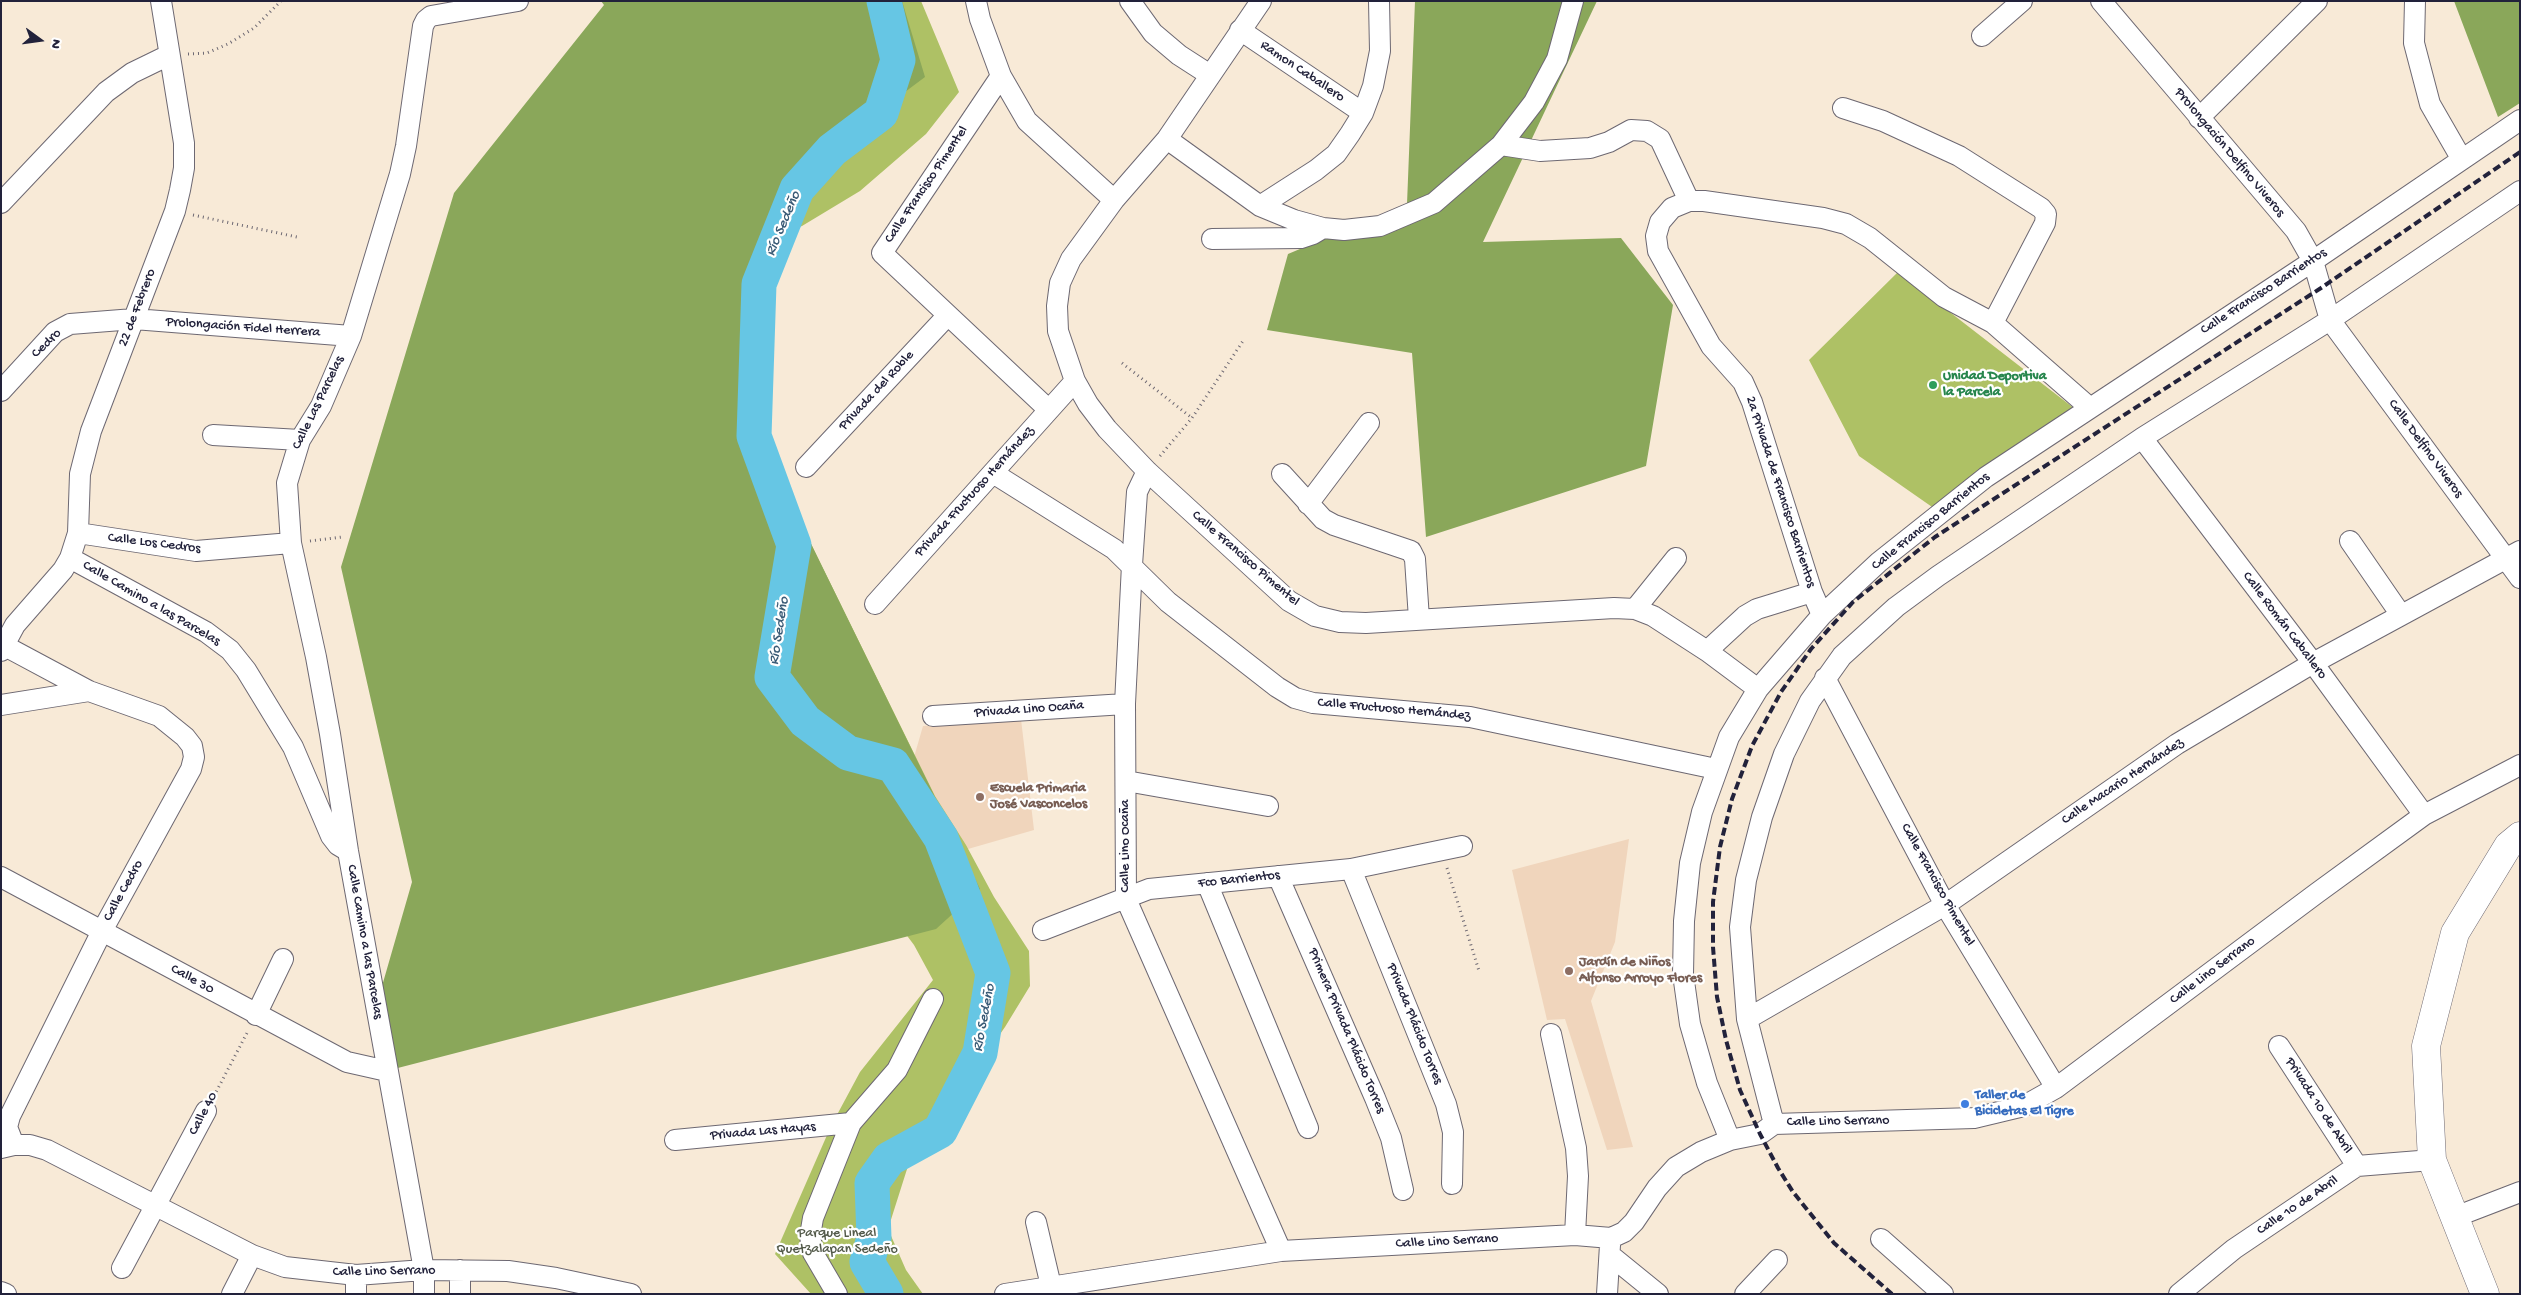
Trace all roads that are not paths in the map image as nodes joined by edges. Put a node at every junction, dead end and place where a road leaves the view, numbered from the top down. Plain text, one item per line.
1 (161, 1) edge
2 (518, 1) edge
3 (976, 1) edge
4 (1130, 1) edge
5 (1260, 1) edge
6 (1379, 1) edge
7 (1573, 1) edge
8 (2022, 1) edge
9 (2101, 1) edge
10 (2316, 1) edge
11 (2415, 1) edge
12 (1240, 30) junction
13 (1982, 36) dead end
14 (169, 55) junction
15 (1210, 75) junction
16 (1001, 76) junction
17 (1842, 108) dead end
18 (1362, 113) junction
19 (2199, 118) junction
20 (2520, 120) edge
21 (1167, 140) junction
22 (1501, 145) junction
23 (2461, 158) junction
24 (2518, 192) edge
25 (1114, 200) junction
26 (1689, 200) junction
27 (1, 203) edge
28 (1260, 206) junction
29 (1323, 228) junction
30 (1212, 239) dead end
31 (2313, 260) junction
32 (948, 315) junction
33 (134, 320) junction
34 (2330, 320) junction
35 (1993, 322) junction
36 (351, 336) junction
37 (1075, 381) junction
38 (1, 391) edge
39 (2089, 407) junction
40 (1049, 410) junction
41 (1369, 423) dead end
42 (213, 435) dead end
43 (2142, 438) junction
44 (300, 440) junction
45 (806, 467) dead end
46 (1147, 471) junction
47 (993, 473) junction
48 (1282, 474) dead end
49 (1308, 504) junction
50 (78, 534) junction
51 (2350, 541) dead end
52 (290, 543) junction
53 (2513, 555) edge
54 (70, 558) junction
55 (1676, 558) dead end
56 (1132, 565) junction
57 (2520, 578) edge
58 (1812, 592) junction
59 (875, 604) dead end
60 (1635, 609) junction
61 (1822, 615) junction
62 (2401, 615) junction
63 (1419, 619) junction
64 (2, 648) edge
65 (1707, 650) junction
66 (2313, 663) junction
67 (1825, 678) junction
68 (1758, 690) junction
69 (89, 691) junction
70 (1125, 704) junction
71 (1, 705) edge
72 (933, 716) dead end
73 (2520, 765) edge
74 (1716, 769) junction
75 (1126, 781) junction
76 (1268, 806) dead end
77 (2424, 815) junction
78 (2520, 836) edge
79 (1462, 846) dead end
80 (348, 851) junction
81 (1351, 869) junction
82 (1278, 876) junction
83 (1, 877) edge
84 (1207, 883) junction
85 (1126, 899) junction
86 (1945, 905) junction
87 (102, 930) junction
88 (1043, 930) dead end
89 (284, 959) dead end
90 (933, 999) dead end
91 (256, 1015) junction
92 (1747, 1019) junction
93 (1551, 1034) dead end
94 (2279, 1046) dead end
95 (387, 1071) junction
96 (2056, 1088) junction
97 (206, 1111) road end
98 (851, 1124) junction
99 (1774, 1124) junction
100 (1308, 1128) dead end
101 (6, 1136) edge
102 (675, 1140) dead end
103 (1730, 1140) junction
104 (2432, 1160) junction
105 (2357, 1166) junction
106 (1452, 1184) dead end
107 (1403, 1190) dead end
108 (2520, 1192) edge
109 (155, 1205) junction
110 (2455, 1217) junction
111 (1036, 1222) dead end
112 (1575, 1235) junction
113 (1881, 1239) dead end
114 (1610, 1246) junction
115 (1281, 1251) junction
116 (252, 1255) junction
117 (1777, 1260) dead end
118 (122, 1268) dead end
119 (424, 1270) junction
120 (460, 1270) junction
121 (356, 1284) edge
122 (1052, 1286) junction
123 (1, 1292) edge
124 (6, 1294) edge
125 (232, 1294) edge
126 (424, 1294) edge
127 (460, 1294) edge
128 (631, 1294) edge
129 (837, 1294) edge
130 (1005, 1294) edge
131 (1607, 1294) edge
132 (1658, 1294) edge
133 (1745, 1294) edge
134 (1943, 1294) edge
135 (2179, 1294) edge
136 (2485, 1294) edge

1 - 14 street, 22 de Febrero
2 - 36 street, Calle Las Parcelas
3 - 16 street
4 - 15 street
5 - 12 street, Calle Francisco Pimentel
6 - 18 street
7 - 22 street
8 - 13 street
9 - 19 street, Prolongación Delfino Viveros
10 - 19 street
11 - 23 street
12 - 15 street, Calle Francisco Pimentel
12 - 18 street, Ramon Caballero
14 - 27 street
14 - 33 street, 22 de Febrero
15 - 21 street, Calle Francisco Pimentel
16 - 25 street
16 - 32 street, Calle Francisco Pimentel
17 - 35 street
18 - 28 street
19 - 31 street, Prolongación Delfino Viveros
20 - 23 street, Calle Francisco Barrientos
21 - 25 street, Calle Francisco Pimentel
21 - 28 street
22 - 26 street
22 - 29 street
23 - 31 street, Calle Francisco Barrientos
24 - 34 street
25 - 37 street, Calle Francisco Pimentel
26 - 35 street
26 - 58 street, 2a Privada de Francisco Barrientos
28 - 29 street
29 - 30 street
31 - 34 street, Prolongación Delfino Viveros
31 - 39 street, Calle Francisco Barrientos
32 - 40 street, Calle Francisco Pimentel
32 - 45 street, Privada del Roble
33 - 36 street, Prolongación Fidel Herrera
33 - 38 street, Cedro
33 - 50 street, 22 de Febrero
34 - 43 street
34 - 53 street, Calle Delfino Viveros
35 - 39 street
36 - 44 street, Calle Las Parcelas
37 - 40 street, Privada Fructuoso Hernández
37 - 46 street, Calle Francisco Pimentel
39 - 61 street, Calle Francisco Barrientos
40 - 47 street, Privada Fructuoso Hernández
41 - 49 street
42 - 44 street
43 - 66 street, Calle Román Caballero
43 - 67 street
44 - 52 street, Calle Las Parcelas
46 - 56 street, Calle Lino Ocaña
46 - 63 street, Calle Francisco Pimentel
47 - 56 street, Calle Fructuoso Hernández
47 - 59 street, Privada Fructuoso Hernández
48 - 49 street
49 - 63 street
50 - 52 street, Calle Los Cedros
50 - 54 street, 22 de Febrero
51 - 62 street
52 - 80 street, Calle Las Parcelas
53 - 57 street, Calle Delfino Viveros
53 - 62 street, Calle Macario Hernández
54 - 64 street, Calle Cedro
54 - 80 street, Calle Camino a las Parcelas
55 - 60 street
56 - 70 street, Calle Lino Ocaña
56 - 74 street, Calle Fructuoso Hernández
58 - 61 street, 2a Privada de Francisco Barrientos
58 - 65 street
60 - 63 street, Calle Francisco Pimentel
60 - 65 street, Calle Francisco Pimentel
61 - 68 street, Calle Francisco Barrientos
62 - 66 street, Calle Macario Hernández
64 - 69 street, Calle Cedro
65 - 68 street, Calle Francisco Pimentel
66 - 77 street, Calle Román Caballero
66 - 86 street, Calle Macario Hernández
67 - 86 street, Calle Francisco Pimentel
67 - 92 street
68 - 74 street, Calle Francisco Barrientos
69 - 71 street, Calle Cedro
69 - 87 street, Calle Cedro
70 - 72 street, Privada Lino Ocaña
70 - 75 street, Calle Lino Ocaña
73 - 77 street, Calle Lino Serrano
74 - 103 street, Calle Francisco Barrientos
75 - 76 street
75 - 85 street, Calle Lino Ocaña
77 - 96 street, Calle Lino Serrano
78 - 104 main road
79 - 81 street, Fco Barrientos
80 - 95 street, Calle Camino a las Parcelas
81 - 82 street, Fco Barrientos
81 - 106 street, Privada Plácido Torres
82 - 84 street, Fco Barrientos
82 - 107 street, Primera Privada Plácido Torres
83 - 87 street, Calle 30
84 - 85 street, Fco Barrientos
84 - 100 street
85 - 88 street, Fco Barrientos
85 - 115 street, Calle Lino Ocaña
86 - 92 street, Calle Macario Hernández
86 - 96 street, Calle Francisco Pimentel
87 - 91 street, Calle 30
87 - 101 street, Calle Cedro
89 - 91 street
90 - 98 street
91 - 95 street, Calle 30
92 - 99 street
93 - 112 street
94 - 105 street, Privada 10 de Abril
95 - 119 street, Calle Camino a las Parcelas
96 - 99 street, Calle Lino Serrano
97 - 109 street, Calle 40
98 - 102 street, Privada Las Hayas
98 - 129 street
99 - 103 street, Calle Lino Serrano
101 - 109 street, Calle Lino Serrano
103 - 114 street, Calle Lino Serrano
104 - 105 street, Calle 10 de Abril
104 - 110 main road
105 - 135 street, Calle 10 de Abril
108 - 110 street
109 - 116 street, Calle Lino Serrano
109 - 118 street, Calle 40
110 - 136 main road
111 - 122 street
112 - 114 street, Calle Lino Serrano
112 - 115 street, Calle Lino Serrano
113 - 134 street
114 - 131 street
114 - 132 street
115 - 122 street, Calle Lino Serrano
116 - 121 street, Calle Lino Serrano
116 - 125 street
117 - 133 street
119 - 120 street, Calle Lino Serrano
119 - 121 street, Calle Lino Serrano
119 - 126 street, Calle Camino a las Parcelas
120 - 127 street
120 - 128 street, Calle Lino Serrano
122 - 130 street, Calle Lino Serrano
123 - 124 street

